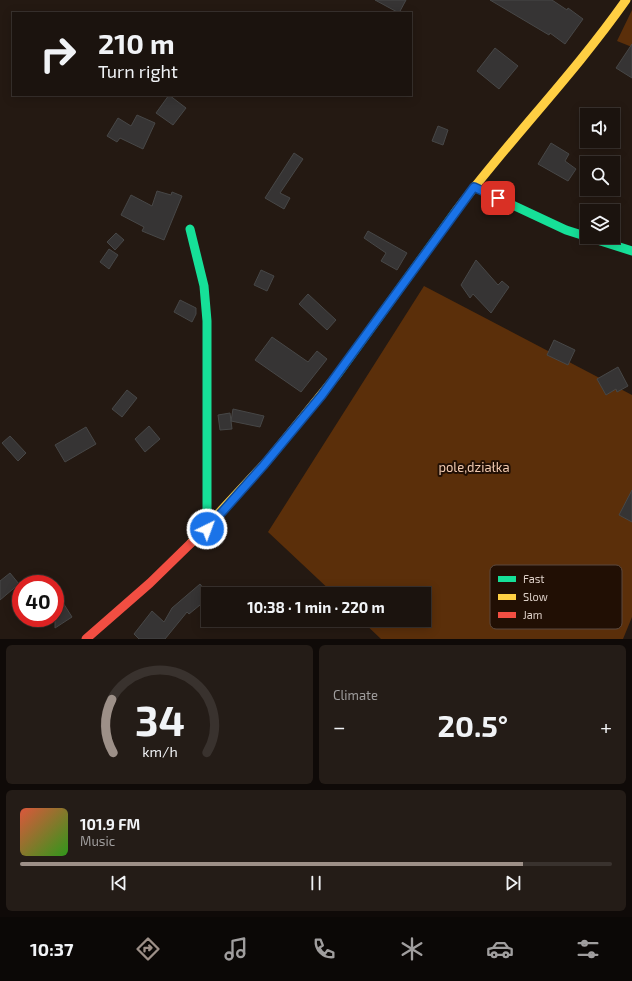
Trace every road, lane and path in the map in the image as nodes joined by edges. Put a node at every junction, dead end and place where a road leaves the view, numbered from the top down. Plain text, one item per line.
1 (626, 0) edge
2 (474, 187) junction
3 (190, 229) dead end
4 (632, 252) edge
5 (207, 529) junction
6 (86, 639) edge

1 - 2 street
2 - 4 street
2 - 5 street
3 - 5 street
5 - 6 street

